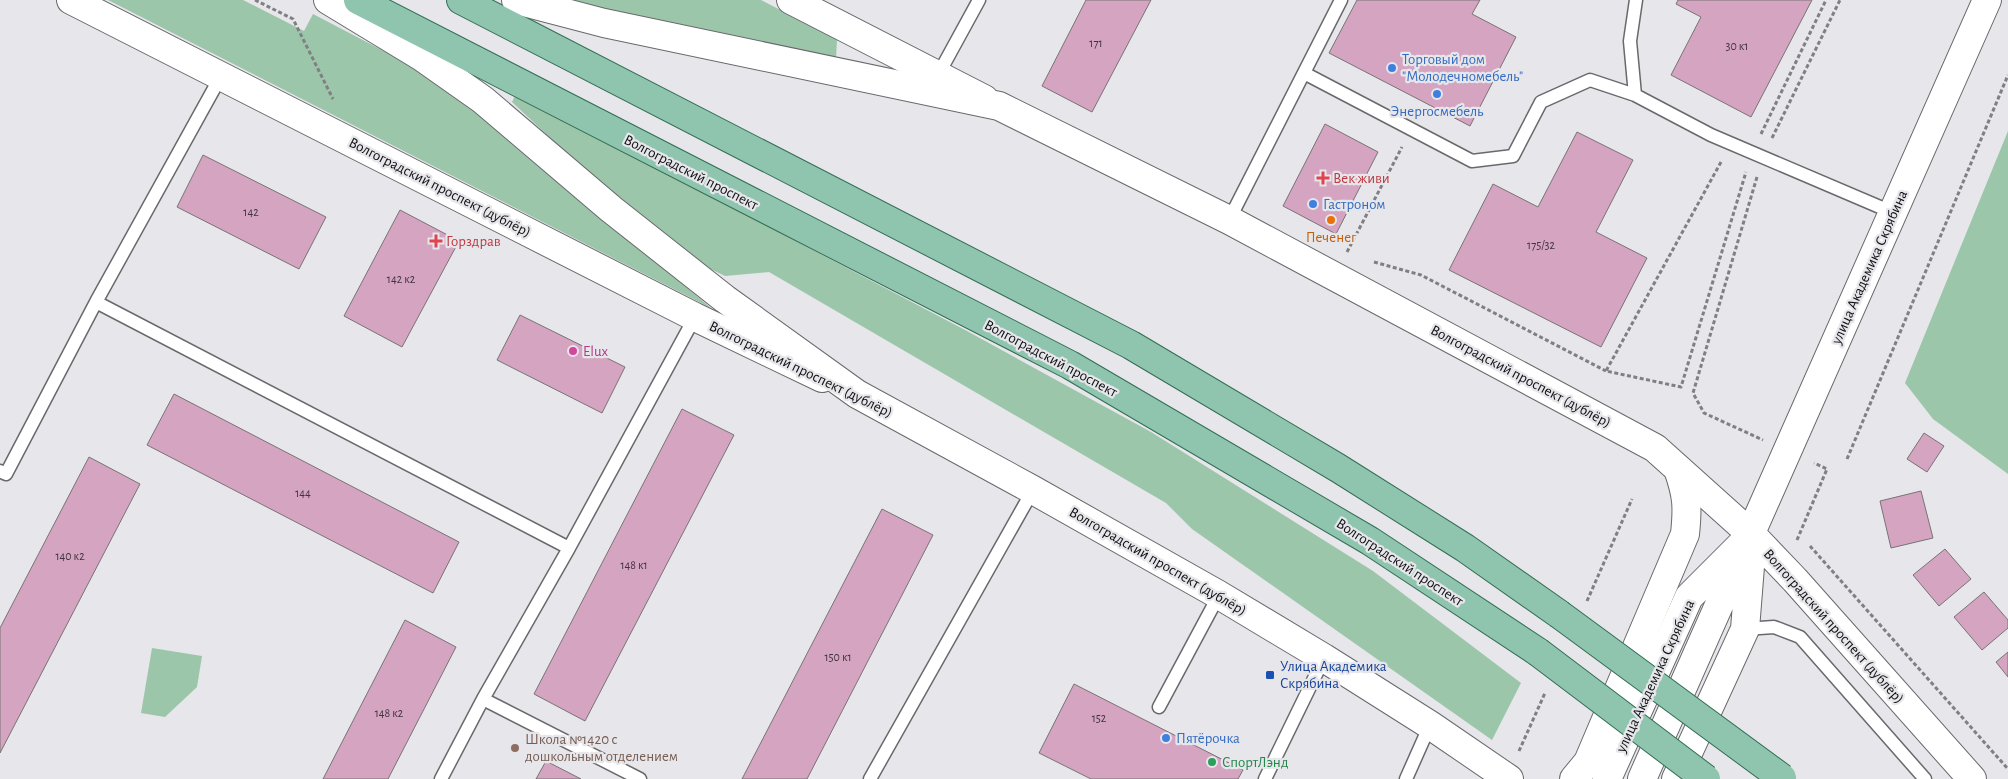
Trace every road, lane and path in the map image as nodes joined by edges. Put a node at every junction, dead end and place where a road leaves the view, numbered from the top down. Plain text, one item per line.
1 (71, 0) edge
2 (255, 0) edge
3 (328, 0) edge
4 (358, 0) edge
5 (461, 0) edge
6 (516, 0) edge
7 (791, 0) edge
8 (979, 0) edge
9 (1341, 0) edge
10 (1636, 0) edge
11 (1826, 0) edge
12 (1840, 0) edge
13 (1987, 0) edge
14 (1304, 73) junction
15 (938, 75) junction
16 (2008, 75) edge
17 (221, 76) junction
18 (1635, 95) junction
19 (334, 103) dead end
20 (999, 106) junction
21 (1411, 129) junction
22 (1731, 144) junction
23 (1757, 154) junction
24 (1894, 213) junction
25 (1229, 220) junction
26 (1346, 254) dead end
27 (96, 302) junction
28 (695, 317) junction
29 (857, 394) junction
30 (1704, 413) dead end
31 (1847, 459) dead end
32 (1678, 469) junction
33 (2, 477) edge
34 (1033, 490) junction
35 (1752, 535) junction
36 (1810, 546) dead end
37 (569, 548) junction
38 (1219, 595) junction
39 (1745, 629) junction
40 (1324, 658) junction
41 (483, 699) junction
42 (1159, 706) dead end
43 (1430, 725) junction
44 (2008, 769) edge
45 (441, 779) edge
46 (640, 779) edge
47 (870, 779) edge
48 (1265, 779) edge
49 (1406, 779) edge
50 (1509, 779) edge
51 (1574, 779) edge
52 (1607, 779) edge
53 (1642, 779) edge
54 (1676, 779) edge
55 (1706, 779) edge
56 (1782, 779) edge
57 (1924, 779) edge
58 (1972, 779) edge

1 - 17 main road, Волгоградский проспект (дублёр)
2 - 19 path
3 - 29 main road
4 - 55 main road, Волгоградский проспект, bridge
5 - 56 main road, bridge
6 - 20 main road
7 - 15 main road, Волгоградский проспект (дублёр)
8 - 15 lane
9 - 14 lane
10 - 18 lane
11 - 23 path
12 - 23 path
13 - 24 main road, улица Академика Скрябина
14 - 21 lane
14 - 25 lane
15 - 20 main road, Волгоградский проспект (дублёр)
16 - 31 path
17 - 27 lane
17 - 28 main road, Волгоградский проспект (дублёр)
18 - 21 lane
18 - 22 lane
20 - 25 main road, Волгоградский проспект (дублёр)
21 - 26 path
22 - 23 lane
22 - 23 path
23 - 24 lane
23 - 30 path
24 - 35 main road, улица Академика Скрябина
25 - 32 main road, Волгоградский проспект (дублёр)
27 - 33 lane
27 - 37 lane
28 - 29 main road, Волгоградский проспект (дублёр)
28 - 37 lane
29 - 34 main road, Волгоградский проспект (дублёр)
32 - 35 main road, Волгоградский проспект (дублёр)
32 - 51 main road
34 - 38 main road, Волгоградский проспект (дублёр)
34 - 47 lane
35 - 39 main road, улица Академика Скрябина
35 - 52 main road, улица Академика Скрябина
35 - 53 main road, улица Академика Скрябина
35 - 58 main road, Волгоградский проспект (дублёр)
36 - 44 path
37 - 41 lane
38 - 40 main road, Волгоградский проспект (дублёр)
38 - 42 lane
39 - 54 main road, улица Академика Скрябина
39 - 57 lane
40 - 43 main road, Волгоградский проспект (дублёр)
40 - 48 lane
41 - 45 lane
41 - 46 lane
43 - 49 lane
43 - 50 main road, Волгоградский проспект (дублёр)

